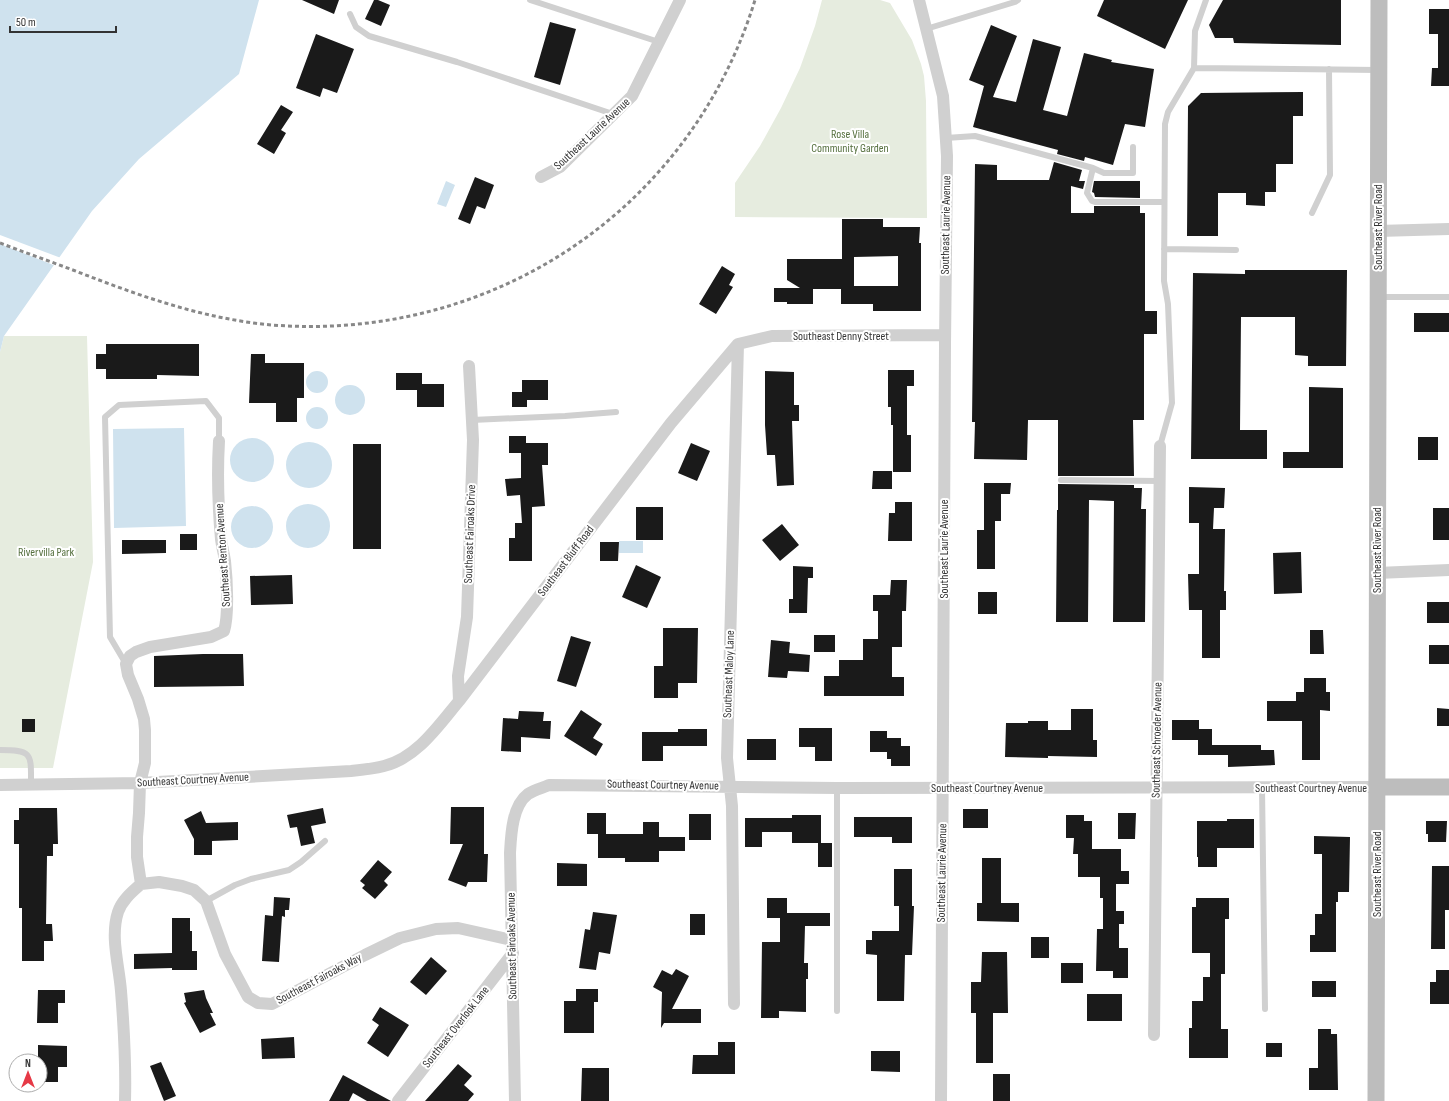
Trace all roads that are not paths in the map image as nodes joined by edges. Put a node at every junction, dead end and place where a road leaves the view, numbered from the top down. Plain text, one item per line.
1 (530, 0) edge
2 (680, 0) edge
3 (919, 0) edge
4 (1018, 0) edge
5 (1206, 0) edge
6 (1379, 0) edge
7 (1001, 3) edge
8 (350, 14) dead end
9 (926, 29) junction
10 (659, 42) junction
11 (1194, 68) junction
12 (1329, 69) junction
13 (1378, 70) junction
14 (613, 114) junction
15 (946, 138) junction
16 (1133, 147) dead end
17 (1093, 168) junction
18 (542, 178) dead end
19 (1164, 202) junction
20 (1312, 213) dead end
21 (1449, 229) edge
22 (1378, 231) junction
23 (1164, 250) junction
24 (1236, 250) dead end
25 (1378, 297) junction
26 (1449, 297) edge
27 (945, 335) junction
28 (738, 344) junction
29 (469, 366) dead end
30 (616, 412) dead end
31 (472, 420) junction
32 (219, 441) joint
33 (1160, 446) joint
34 (1061, 480) dead end
35 (1160, 481) junction
36 (1449, 570) edge
37 (1377, 573) junction
38 (126, 664) junction
39 (460, 701) junction
40 (0, 750) edge
41 (385, 766) joint
42 (140, 783) junction
43 (31, 784) junction
44 (0, 785) edge
45 (729, 786) junction
46 (1449, 787) edge
47 (836, 788) junction
48 (942, 788) junction
49 (1156, 788) junction
50 (1262, 788) junction
51 (1378, 788) junction
52 (528, 794) joint
53 (325, 841) dead end
54 (141, 884) junction
55 (206, 901) junction
56 (512, 940) junction
57 (513, 953) junction
58 (734, 1004) dead end
59 (1265, 1009) dead end
60 (837, 1011) dead end
61 (1154, 1035) dead end
62 (125, 1101) edge
63 (398, 1101) edge
64 (515, 1101) edge
65 (941, 1101) edge
66 (1376, 1101) edge

1 - 10 lane
2 - 10 street, Southeast Laurie Avenue
3 - 9 street, Southeast Laurie Avenue
4 - 7 lane
5 - 11 lane
6 - 13 street, Southeast River Road
7 - 9 lane
8 - 14 lane
9 - 15 street, Southeast Laurie Avenue
10 - 14 street, Southeast Laurie Avenue
11 - 12 lane
11 - 19 lane
12 - 13 lane
12 - 20 lane
13 - 22 street, Southeast River Road
14 - 18 street, Southeast Laurie Avenue
15 - 17 lane
15 - 27 street, Southeast Laurie Avenue
16 - 17 lane
17 - 19 lane
19 - 23 lane
21 - 22 street
22 - 25 street, Southeast River Road
23 - 24 lane
23 - 33 lane
25 - 26 lane
25 - 37 street, Southeast River Road
27 - 28 street, Southeast Denny Street
27 - 48 street, Southeast Laurie Avenue
28 - 39 street, Southeast Bluff Road
28 - 45 street, Southeast Maloy Lane
29 - 31 street, Southeast Fairoaks Drive
30 - 31 lane
31 - 39 street, Southeast Fairoaks Drive
32 - 38 street, Southeast Renton Avenue
32 - 38 lane
33 - 35 street, Southeast Schroeder Avenue
34 - 35 lane
35 - 49 street, Southeast Schroeder Avenue
36 - 37 street
37 - 51 street, Southeast River Road
38 - 42 street
39 - 41 street, Southeast Bluff Road
40 - 43 lane
41 - 42 street, Southeast Courtney Avenue
42 - 43 street, Southeast Courtney Avenue
42 - 54 street
43 - 44 street, Southeast Courtney Avenue
45 - 47 street, Southeast Courtney Avenue
45 - 52 street, Southeast Courtney Avenue
45 - 58 street, Southeast Maloy Lane
46 - 51 street, Southeast Courtney Avenue
47 - 48 street, Southeast Courtney Avenue
47 - 60 lane
48 - 49 street, Southeast Courtney Avenue
48 - 65 street, Southeast Laurie Avenue
49 - 50 street, Southeast Courtney Avenue
49 - 61 street, Southeast Schroeder Avenue
50 - 51 street, Southeast Courtney Avenue
50 - 59 lane
51 - 66 street, Southeast River Road
52 - 56 street, Southeast Fairoaks Avenue
53 - 55 lane
54 - 55 street
54 - 62 street
55 - 56 street, Southeast Fairoaks Way
56 - 57 street, Southeast Fairoaks Avenue
57 - 63 street, Southeast Overlook Lane
57 - 64 street, Southeast Fairoaks Avenue

